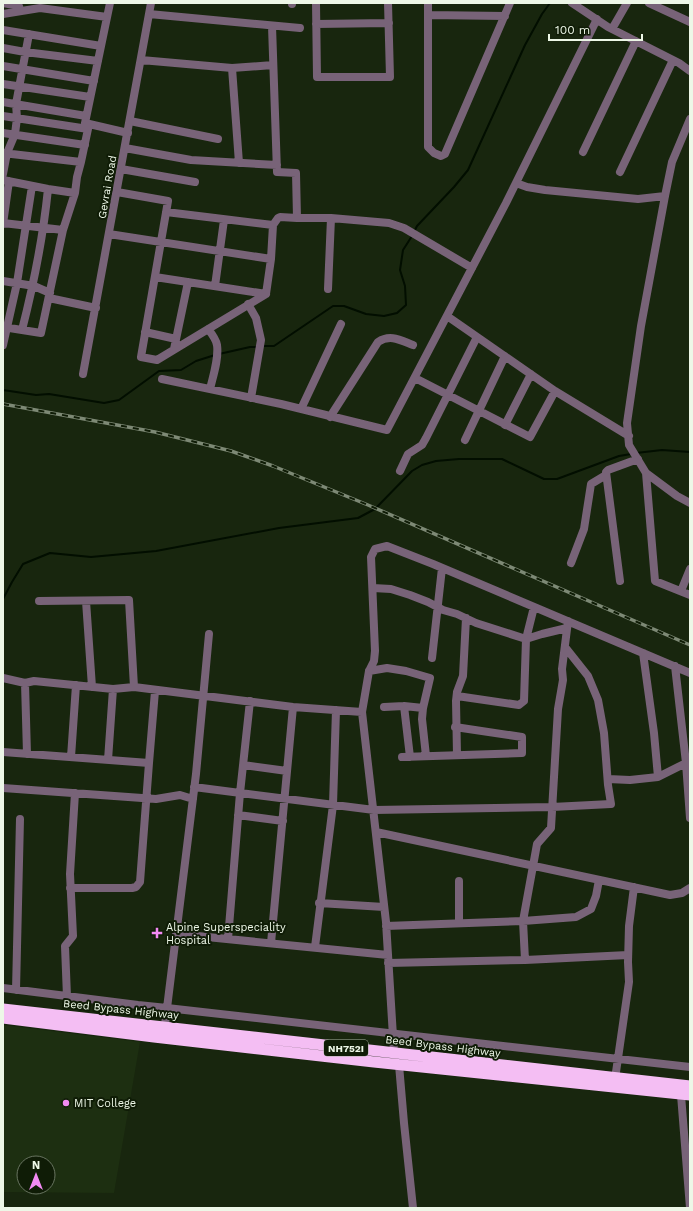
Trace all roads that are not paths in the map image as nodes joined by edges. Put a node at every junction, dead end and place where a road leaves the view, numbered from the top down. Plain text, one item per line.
1 (3, 3) edge
2 (110, 3) edge
3 (151, 3) edge
4 (316, 3) edge
5 (388, 3) edge
6 (428, 3) edge
7 (510, 3) edge
8 (572, 3) edge
9 (627, 3) edge
10 (648, 3) edge
11 (41, 6) edge
12 (20, 11) junction
13 (3, 14) edge
14 (149, 14) junction
15 (428, 15) junction
16 (505, 16) junction
17 (107, 17) junction
18 (597, 19) junction
19 (690, 22) edge
20 (389, 23) junction
21 (316, 24) junction
22 (272, 26) junction
23 (300, 28) dead end
24 (612, 29) junction
25 (3, 30) edge
26 (29, 34) junction
27 (636, 41) junction
28 (101, 46) junction
29 (3, 48) edge
30 (25, 52) junction
31 (141, 60) junction
32 (673, 60) junction
33 (98, 61) junction
34 (273, 65) junction
35 (3, 66) edge
36 (232, 68) junction
37 (22, 69) junction
38 (690, 71) edge
39 (94, 81) junction
40 (3, 84) edge
41 (19, 86) junction
42 (90, 97) junction
43 (3, 102) edge
44 (16, 104) junction
45 (3, 116) edge
46 (17, 118) junction
47 (690, 119) edge
48 (130, 121) junction
49 (86, 123) junction
50 (3, 133) edge
51 (128, 133) junction
52 (15, 134) junction
53 (218, 139) dead end
54 (85, 145) junction
55 (125, 148) junction
56 (583, 152) dead end
57 (5, 153) edge
58 (81, 162) junction
59 (239, 163) junction
60 (277, 165) junction
61 (121, 169) junction
62 (620, 172) dead end
63 (3, 174) edge
64 (6, 180) edge
65 (196, 182) dead end
66 (516, 183) junction
67 (32, 186) junction
68 (48, 190) junction
69 (117, 192) junction
70 (75, 193) junction
71 (665, 196) junction
72 (166, 212) junction
73 (297, 218) junction
74 (331, 218) junction
75 (224, 220) junction
76 (3, 223) edge
77 (26, 225) junction
78 (273, 226) junction
79 (44, 228) junction
80 (63, 230) junction
81 (109, 234) junction
82 (161, 242) junction
83 (219, 251) junction
84 (271, 259) junction
85 (472, 268) junction
86 (155, 278) junction
87 (3, 281) edge
88 (188, 282) junction
89 (17, 283) junction
90 (34, 286) junction
91 (215, 286) junction
92 (328, 289) dead end
93 (266, 294) junction
94 (49, 295) junction
95 (248, 304) junction
96 (96, 308) junction
97 (447, 316) junction
98 (341, 324) dead end
99 (5, 328) edge
100 (208, 329) junction
101 (22, 330) junction
102 (145, 332) junction
103 (477, 337) junction
104 (176, 339) junction
105 (3, 345) edge
106 (413, 345) dead end
107 (174, 349) junction
108 (505, 356) junction
109 (84, 374) dead end
110 (531, 374) junction
111 (415, 378) junction
112 (162, 379) dead end
113 (210, 389) junction
114 (555, 391) junction
115 (449, 395) junction
116 (251, 398) junction
117 (301, 409) junction
118 (479, 411) junction
119 (330, 417) junction
120 (505, 425) junction
121 (628, 436) junction
122 (465, 440) dead end
123 (637, 458) junction
124 (400, 471) dead end
125 (646, 473) junction
126 (606, 475) junction
127 (690, 503) edge
128 (571, 563) dead end
129 (442, 568) junction
130 (690, 569) edge
131 (620, 581) dead end
132 (373, 588) junction
133 (681, 591) junction
134 (690, 595) edge
135 (86, 600) junction
136 (39, 601) dead end
137 (438, 607) junction
138 (534, 607) junction
139 (466, 618) junction
140 (568, 625) junction
141 (209, 634) dead end
142 (526, 639) junction
143 (565, 647) junction
144 (643, 653) junction
145 (432, 658) dead end
146 (675, 666) junction
147 (369, 671) junction
148 (690, 673) edge
149 (3, 678) edge
150 (25, 683) junction
151 (76, 685) junction
152 (92, 687) junction
153 (134, 687) junction
154 (114, 689) junction
155 (155, 690) junction
156 (203, 696) junction
157 (457, 696) junction
158 (250, 701) junction
159 (404, 706) junction
160 (294, 707) junction
161 (384, 707) dead end
162 (423, 708) junction
163 (336, 710) junction
164 (362, 712) junction
165 (455, 727) junction
166 (3, 752) edge
167 (27, 754) junction
168 (457, 755) junction
169 (426, 756) junction
170 (71, 757) junction
171 (108, 760) junction
172 (149, 762) junction
173 (686, 763) junction
174 (243, 765) junction
175 (287, 772) junction
176 (658, 777) junction
177 (608, 780) junction
178 (194, 786) junction
179 (3, 788) edge
180 (75, 793) junction
181 (240, 793) junction
182 (147, 798) junction
183 (193, 799) junction
184 (285, 799) junction
185 (333, 805) junction
186 (552, 807) junction
187 (374, 810) junction
188 (238, 815) junction
189 (690, 816) edge
190 (20, 819) dead end
191 (283, 821) junction
192 (376, 832) junction
193 (533, 865) junction
194 (599, 880) junction
195 (459, 881) dead end
196 (634, 887) junction
197 (70, 888) junction
198 (690, 888) edge
199 (320, 903) junction
200 (384, 907) junction
201 (523, 921) junction
202 (459, 923) junction
203 (386, 926) junction
204 (177, 934) junction
205 (228, 938) junction
206 (271, 943) junction
207 (315, 947) junction
208 (388, 954) junction
209 (628, 955) junction
210 (525, 960) junction
211 (388, 963) junction
212 (3, 988) edge
213 (16, 990) junction
214 (67, 996) junction
215 (167, 1008) junction
216 (3, 1009) edge
217 (3, 1018) edge
218 (164, 1033) junction
219 (393, 1033) junction
220 (394, 1053) junction
221 (618, 1059) junction
222 (399, 1065) junction
223 (690, 1067) edge
224 (615, 1079) junction
225 (690, 1086) edge
226 (686, 1095) edge
227 (413, 1208) edge
228 (690, 1208) edge

1 - 12 street
2 - 17 street
3 - 14 street, Gevrai Road
4 - 21 street
5 - 20 street
6 - 15 street
7 - 16 street
8 - 18 street
9 - 24 street
10 - 19 street
11 - 12 street
11 - 17 street
12 - 13 street
14 - 22 street
14 - 31 street, Gevrai Road
15 - 16 street
15 - 16 street
17 - 28 street
18 - 24 street
18 - 66 street
20 - 21 street
20 - 21 street
22 - 23 street
22 - 34 street
24 - 27 street
25 - 26 street
26 - 28 street
26 - 30 street
27 - 32 street
27 - 56 street
28 - 33 street
29 - 30 street
30 - 33 street
30 - 37 street
31 - 36 street
31 - 48 street, Gevrai Road
32 - 38 street
32 - 62 street
33 - 39 street
34 - 36 street
34 - 60 street
35 - 37 street
36 - 59 street
37 - 39 street
37 - 41 street
39 - 42 street
40 - 41 street
41 - 42 street
41 - 44 street
42 - 49 street
43 - 44 street
44 - 46 street
44 - 49 street
45 - 46 street
46 - 49 street
46 - 52 street
47 - 71 street
48 - 51 street, Gevrai Road
48 - 53 street
49 - 51 street
49 - 54 street
50 - 52 street
51 - 55 street, Gevrai Road
52 - 54 street
52 - 57 street
54 - 58 street
55 - 59 street
55 - 61 street, Gevrai Road
57 - 58 street
57 - 63 street
58 - 70 street
59 - 60 street
60 - 73 street
61 - 65 street
61 - 69 street, Gevrai Road
64 - 67 street
64 - 76 street
66 - 71 street
66 - 85 street
67 - 68 street
67 - 77 street
68 - 70 street
68 - 79 street
69 - 72 street
69 - 81 street, Gevrai Road
70 - 80 street
71 - 121 street
72 - 75 street
72 - 82 street
73 - 74 street
73 - 78 street
74 - 85 street
74 - 92 street
75 - 78 street
75 - 83 street
76 - 77 street
77 - 79 street
77 - 89 street
78 - 84 street
79 - 80 street
79 - 90 street
80 - 94 street
81 - 82 street
81 - 96 street, Gevrai Road
82 - 83 street
82 - 86 street
83 - 84 street
83 - 91 street
84 - 93 street
85 - 97 street
86 - 88 street
86 - 102 street
87 - 89 street
88 - 91 street
88 - 104 street
89 - 90 street
89 - 99 street
90 - 94 street
90 - 101 street
91 - 93 street
93 - 95 street
94 - 96 street
94 - 101 street
95 - 100 street
95 - 116 street
96 - 109 street, Gevrai Road
97 - 103 street
97 - 111 street
98 - 117 street
99 - 101 street
99 - 105 street
100 - 107 street
100 - 113 street
102 - 104 street
102 - 107 street
103 - 108 street
103 - 115 street
104 - 107 street
106 - 119 street
108 - 110 street
108 - 118 street
110 - 114 street
110 - 120 street
111 - 115 street
111 - 119 street
112 - 113 street
113 - 116 street
114 - 120 street
114 - 121 street
115 - 118 street
115 - 124 street
116 - 117 street
117 - 119 street
118 - 120 street
118 - 122 street
121 - 123 street
123 - 125 street
123 - 126 street
125 - 127 street
125 - 133 street
126 - 128 street
126 - 131 street
129 - 132 street
129 - 137 street
129 - 138 street
130 - 133 street
132 - 137 street
132 - 147 street
133 - 134 street
135 - 136 street
135 - 152 street
135 - 153 street
137 - 139 street
137 - 145 street
138 - 140 street
138 - 142 street
139 - 142 street
139 - 157 street
140 - 142 street
140 - 143 street
140 - 144 street
141 - 156 street
142 - 157 street
143 - 177 street
143 - 186 street
144 - 146 street
144 - 176 street
146 - 148 street
146 - 173 street
147 - 162 street
147 - 164 street
149 - 150 street
150 - 151 street
150 - 167 street
151 - 152 street
151 - 170 street
152 - 154 street
153 - 154 street
153 - 155 street
154 - 171 street
155 - 156 street
155 - 172 street
156 - 158 street
156 - 178 street
157 - 165 street
158 - 160 street
158 - 174 street
159 - 161 street
159 - 162 street
159 - 169 street
160 - 163 street
160 - 175 street
162 - 169 street
163 - 164 street
163 - 185 street
164 - 187 street
165 - 168 street
165 - 168 street
166 - 167 street
167 - 170 street
168 - 169 street
170 - 171 street
171 - 172 street
172 - 182 street
173 - 176 street
173 - 189 street
174 - 175 street
174 - 181 street
175 - 184 street
176 - 177 street
177 - 186 street
178 - 181 street
178 - 183 street
179 - 180 street
180 - 182 street
180 - 197 street
181 - 184 street
181 - 188 street
182 - 183 street
182 - 197 street
183 - 204 street
184 - 185 street
184 - 191 street
185 - 187 street
185 - 199 street
186 - 187 street
186 - 193 street
187 - 192 street
188 - 191 street
188 - 205 street
190 - 213 street
191 - 206 street
192 - 193 street
192 - 200 street
193 - 194 street
193 - 201 street
194 - 196 street
194 - 201 street
195 - 202 street
196 - 198 street
196 - 209 street
197 - 214 street
199 - 200 street
199 - 207 street
200 - 203 street
201 - 202 street
201 - 210 street
202 - 203 street
203 - 208 street
204 - 205 street
204 - 215 street
205 - 206 street
206 - 207 street
207 - 208 street
208 - 211 street
209 - 210 street
209 - 221 street
210 - 211 street
211 - 219 street
212 - 213 street
213 - 214 street
214 - 215 street
215 - 218 street
215 - 219 street
216 - 218 highway, Beed Bypass Highway / NH752I
217 - 218 highway, Beed Bypass Highway / NH752I
218 - 220 highway, Beed Bypass Highway / NH752I
218 - 222 highway, Beed Bypass Highway / NH752I
219 - 220 street
219 - 221 street
220 - 224 highway, Beed Bypass Highway / NH752I
221 - 223 street
221 - 224 street
222 - 226 highway, Beed Bypass Highway / NH752I
222 - 227 street
224 - 225 highway, Beed Bypass Highway / NH752I
226 - 228 street

